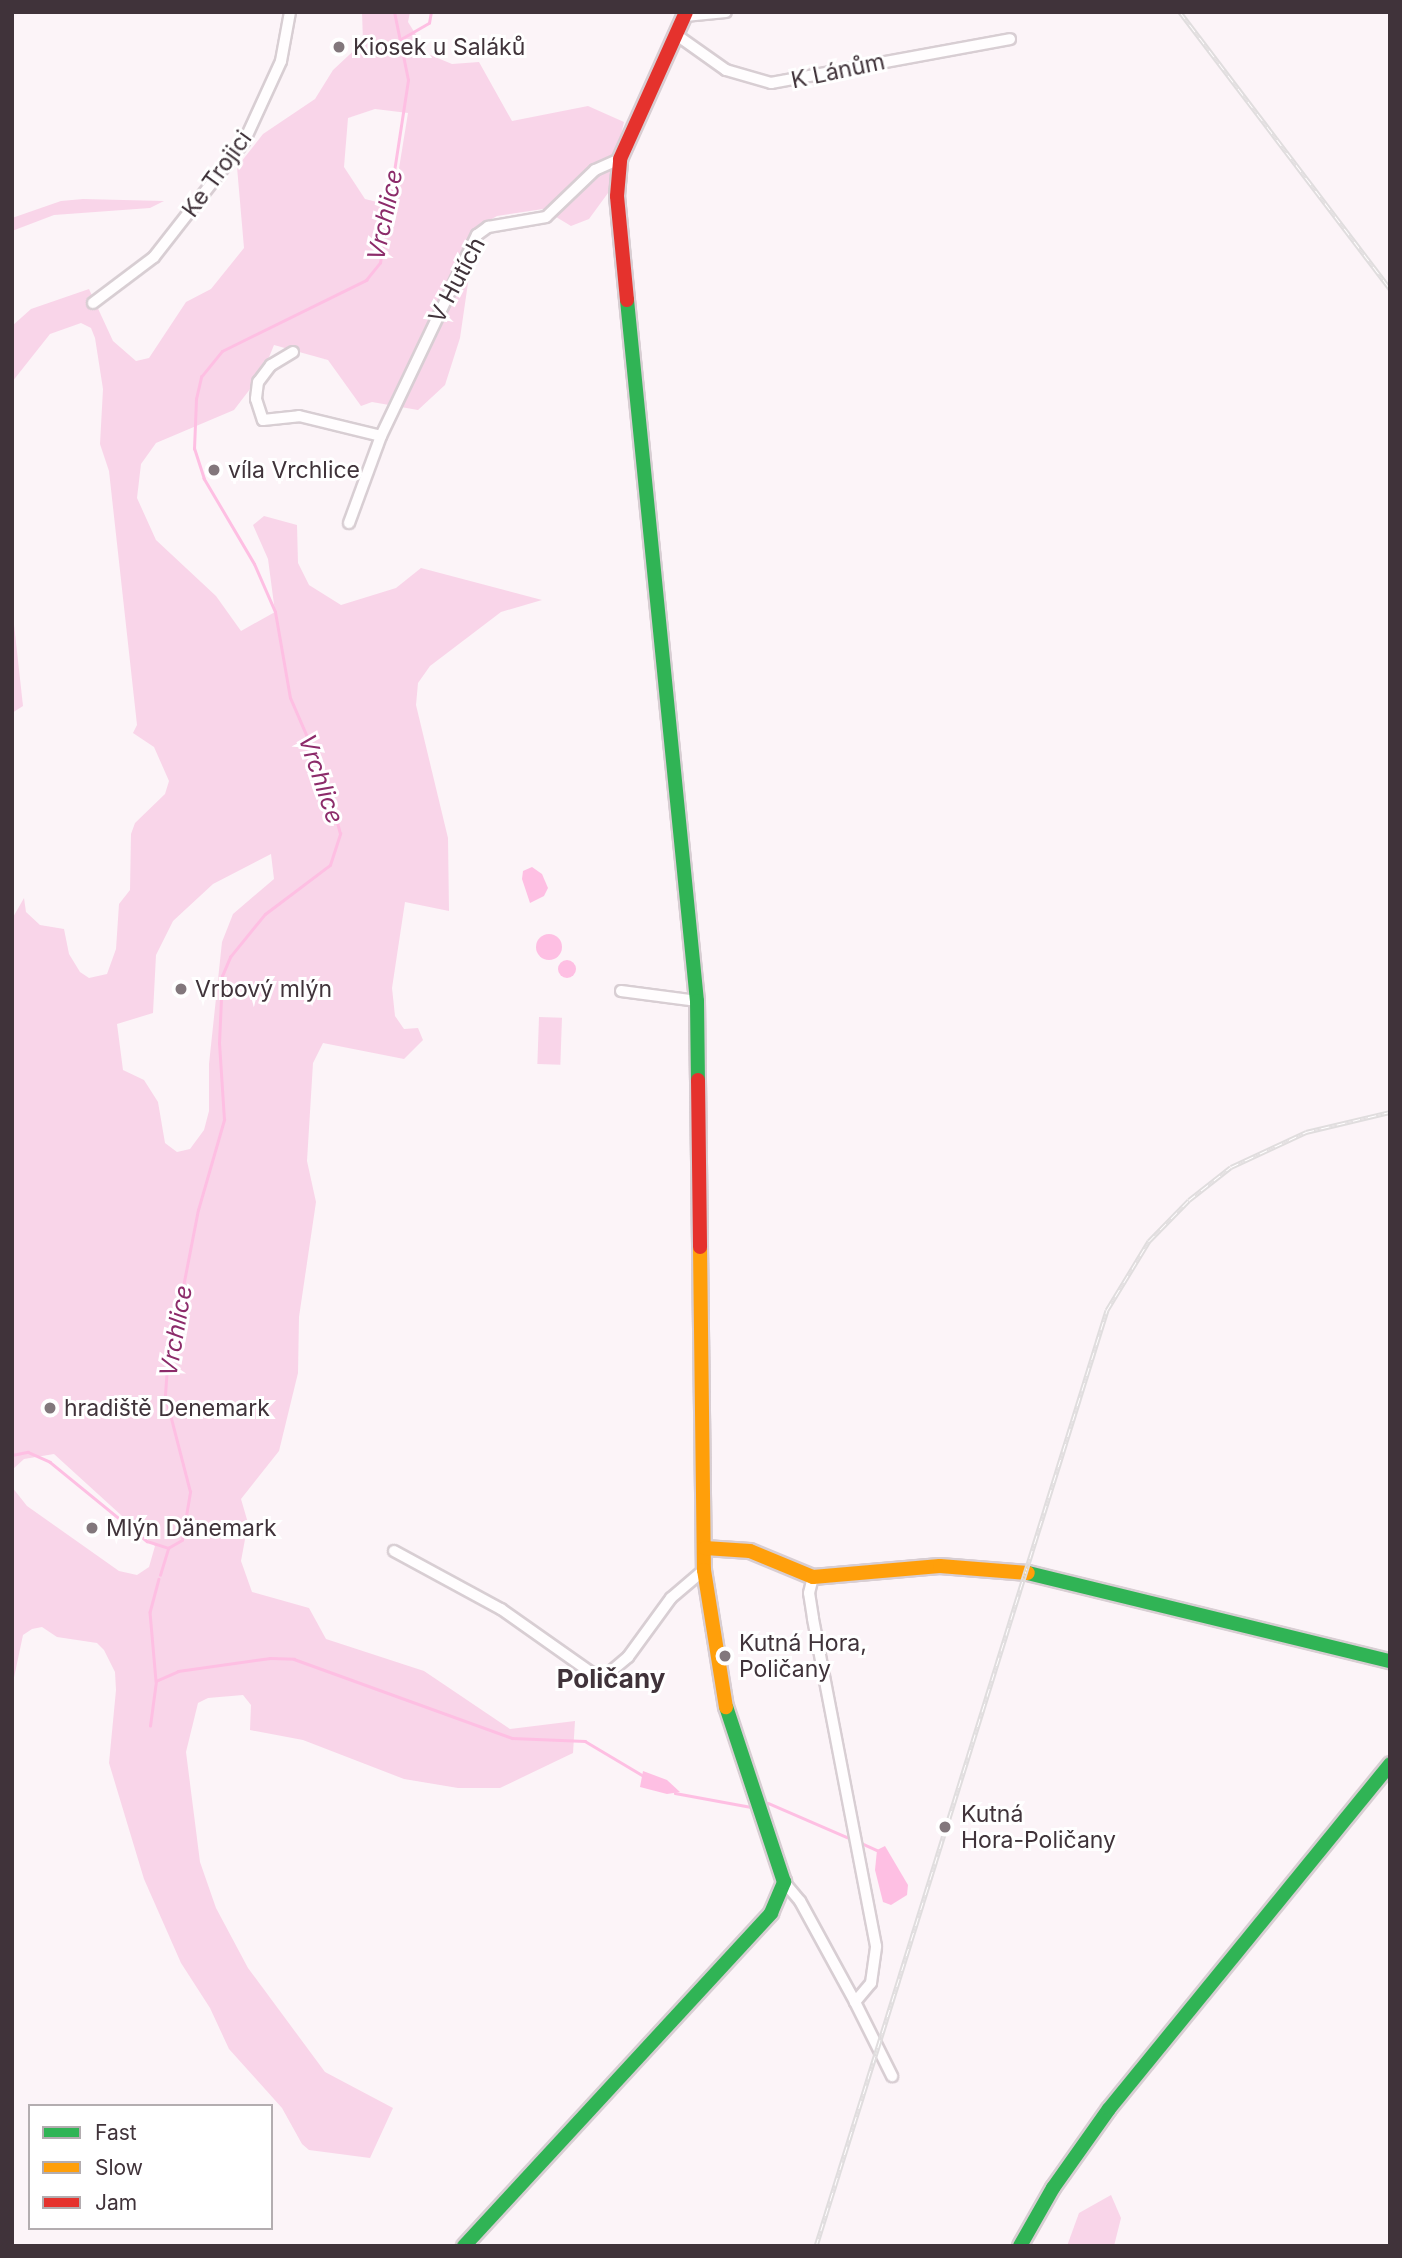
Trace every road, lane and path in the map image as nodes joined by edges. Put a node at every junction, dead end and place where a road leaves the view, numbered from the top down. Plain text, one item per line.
1 (290, 12) edge
2 (726, 12) edge
3 (685, 14) edge
4 (678, 36) junction
5 (1010, 38) dead end
6 (620, 159) junction
7 (93, 303) dead end
8 (293, 352) dead end
9 (381, 436) junction
10 (349, 523) dead end
11 (621, 991) dead end
12 (696, 1001) junction
13 (705, 1548) junction
14 (394, 1551) dead end
15 (704, 1570) junction
16 (813, 1577) junction
17 (1390, 1661) edge
18 (1390, 1764) edge
19 (784, 1882) junction
20 (855, 2002) junction
21 (892, 2076) dead end
22 (464, 2246) edge
23 (1020, 2246) edge

1 - 7 street, Ke Trojici
2 - 3 street
3 - 4 street
4 - 5 street, K Lánům
4 - 6 street
6 - 9 street, V Hutích
6 - 12 street
8 - 9 street
9 - 10 street, V Hutích
11 - 12 street
12 - 13 street
13 - 15 street
13 - 16 street
14 - 15 street
15 - 19 street
16 - 17 street
16 - 20 street
18 - 23 street
19 - 20 street
19 - 22 street
20 - 21 street

